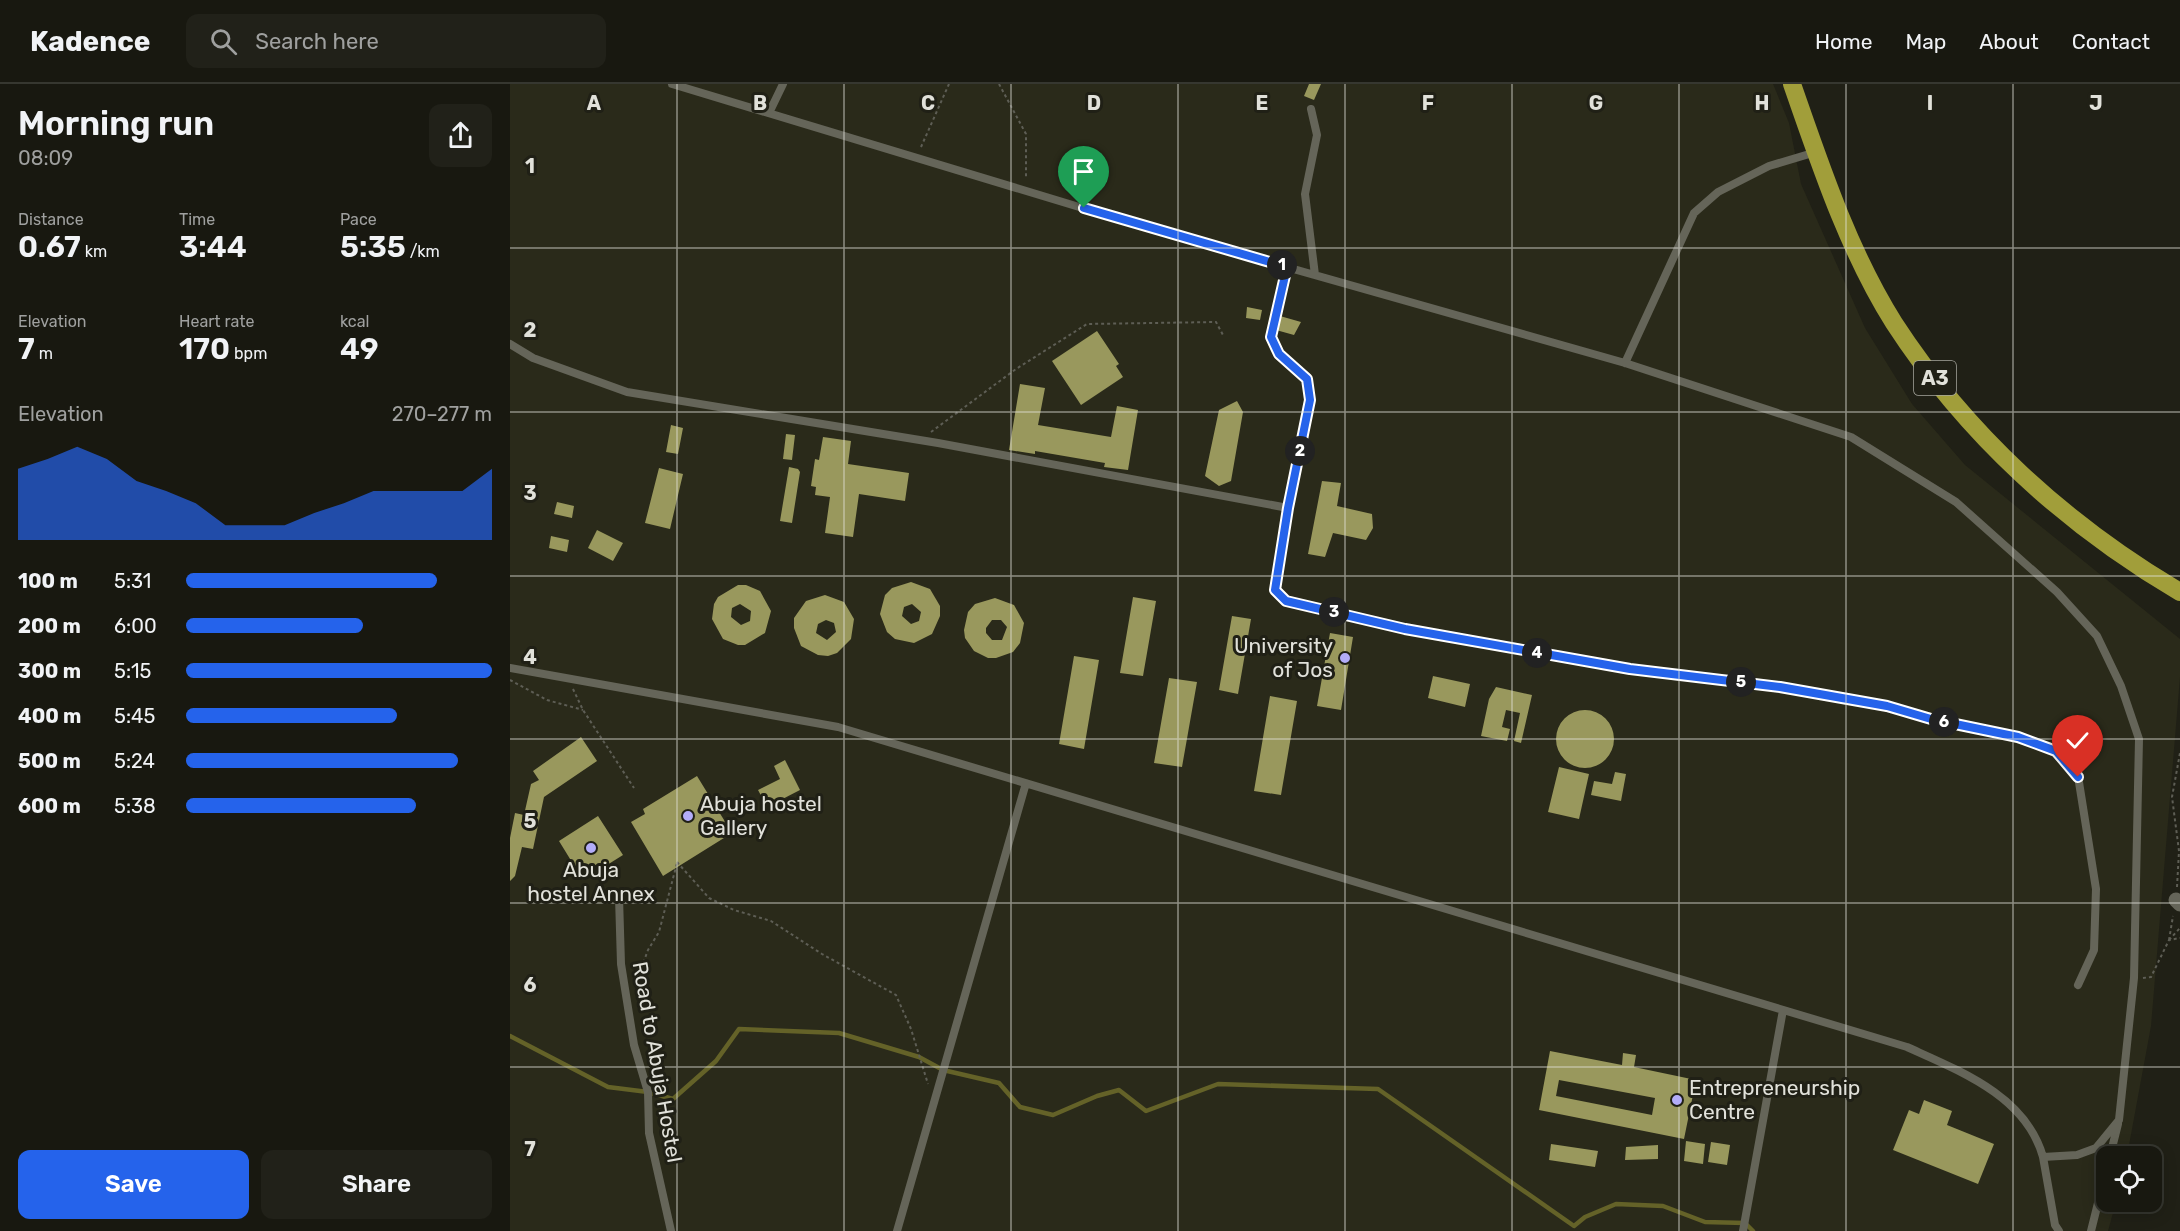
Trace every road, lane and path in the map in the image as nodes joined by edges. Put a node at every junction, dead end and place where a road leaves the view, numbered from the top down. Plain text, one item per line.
1 (672, 84) edge
2 (783, 84) edge
3 (949, 84) edge
4 (999, 84) edge
5 (1792, 84) edge
6 (1311, 109) dead end
7 (770, 113) junction
8 (1816, 152) junction
9 (916, 157) junction
10 (1026, 190) junction
11 (1287, 267) junction
12 (1315, 275) junction
13 (1223, 334) dead end
14 (510, 344) edge
15 (1625, 363) junction
16 (919, 440) junction
17 (1288, 508) junction
18 (2180, 592) edge
19 (510, 668) edge
20 (510, 680) edge
21 (573, 680) junction
22 (583, 710) junction
23 (2180, 753) edge
24 (1026, 783) junction
25 (634, 788) dead end
26 (619, 897) dead end
27 (2178, 902) edge
28 (2180, 928) edge
29 (2180, 938) edge
30 (2169, 940) junction
31 (2134, 978) junction
32 (2078, 985) dead end
33 (628, 1001) junction
34 (1783, 1010) junction
35 (934, 1101) junction
36 (2119, 1120) junction
37 (2112, 1146) edge
38 (2043, 1157) junction
39 (2096, 1211) edge
40 (671, 1231) edge
41 (897, 1231) edge
42 (1743, 1231) edge
43 (2059, 1231) edge
44 (2091, 1231) edge

1 - 7 lane
2 - 7 lane
3 - 9 path
4 - 10 path
5 - 8 highway, A3
6 - 12 lane
7 - 9 lane
8 - 15 lane
8 - 18 highway, A3
9 - 10 lane
10 - 11 lane
11 - 12 lane
11 - 17 lane
12 - 15 lane
13 - 16 path
14 - 16 lane
15 - 31 lane
16 - 17 lane
17 - 32 lane
19 - 21 lane
20 - 22 path
21 - 22 path
21 - 24 lane
22 - 25 path
23 - 27 path
24 - 34 lane
24 - 35 lane
26 - 33 lane, Road to Abuja Hostel
27 - 30 path
28 - 30 path
29 - 30 path
30 - 31 path
31 - 36 lane
33 - 35 path
33 - 40 lane, Road to Abuja Hostel
34 - 38 lane
34 - 42 lane
35 - 41 lane
36 - 37 lane
36 - 38 lane
38 - 43 lane
39 - 44 lane

